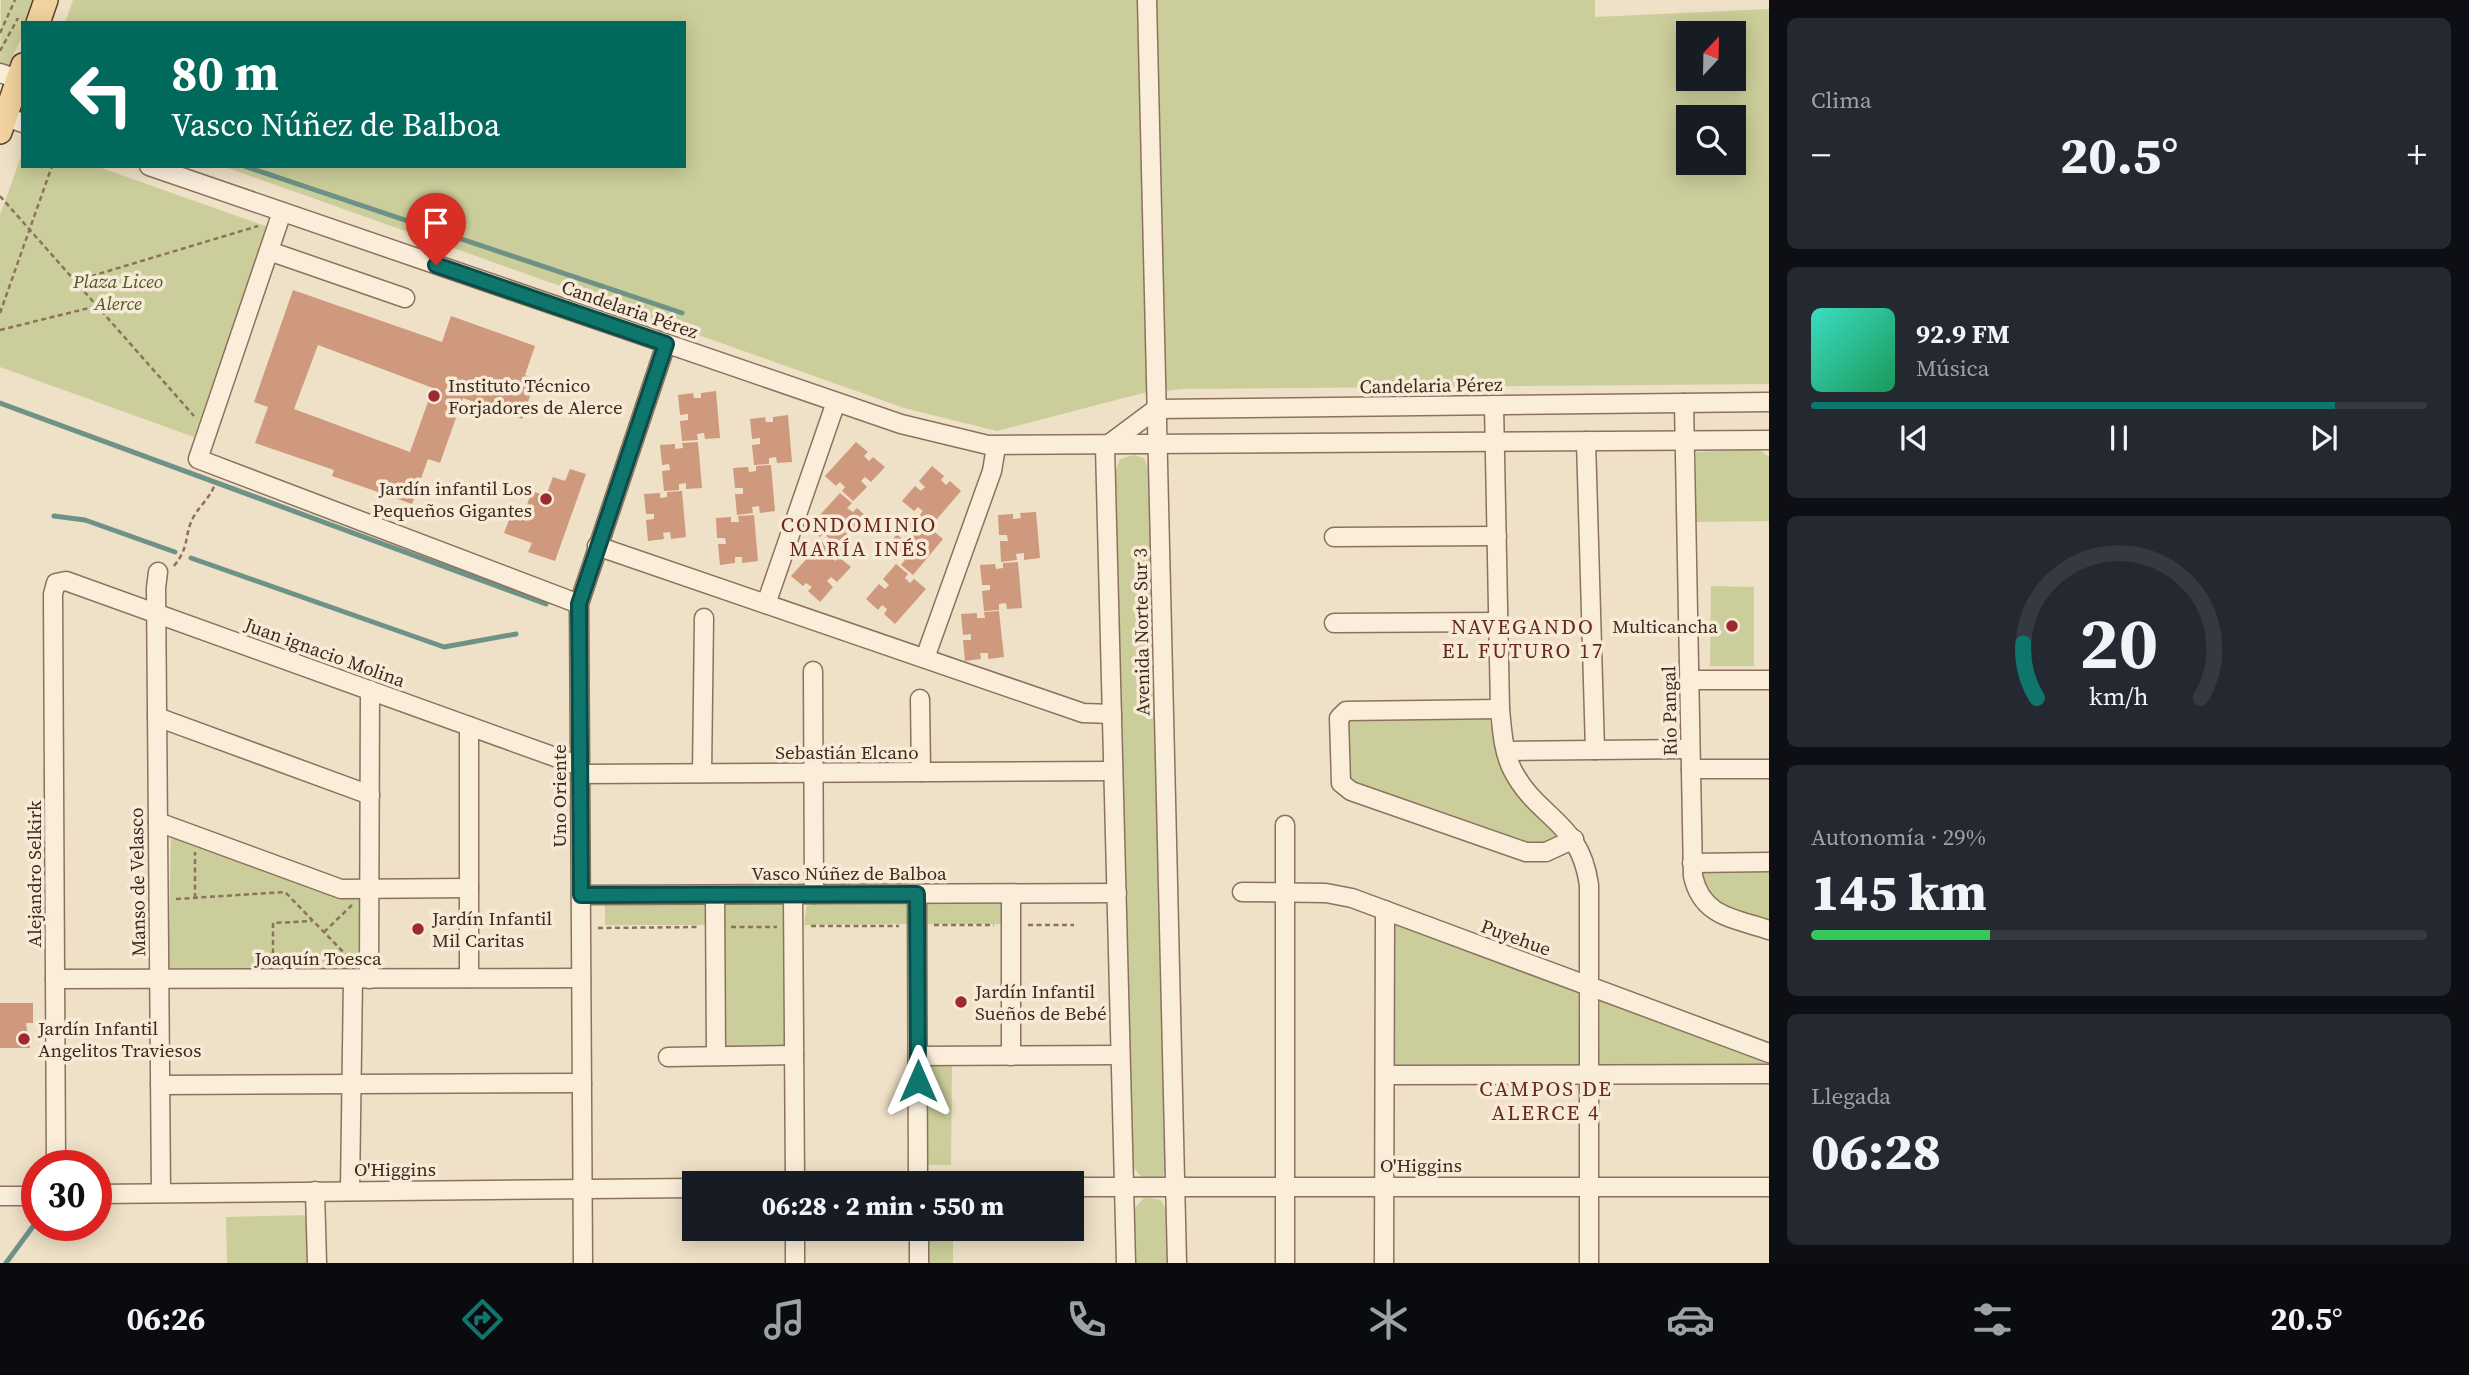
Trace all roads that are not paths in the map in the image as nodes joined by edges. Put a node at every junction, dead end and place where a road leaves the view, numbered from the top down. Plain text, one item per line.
1 (47, 0) edge
2 (1147, 0) edge
3 (29, 19) edge
4 (14, 73) edge
5 (7, 122) edge
6 (154, 168) edge
7 (275, 217) junction
8 (269, 251) junction
9 (405, 298) dead end
10 (666, 344) junction
11 (836, 402) junction
12 (1769, 402) edge
13 (1684, 403) junction
14 (1494, 405) junction
15 (1156, 409) junction
16 (1684, 440) junction
17 (1769, 440) edge
18 (1586, 441) junction
19 (1494, 442) junction
20 (1157, 445) junction
21 (996, 447) junction
22 (1105, 447) junction
23 (1497, 536) junction
24 (1334, 537) dead end
25 (597, 546) junction
26 (158, 572) road end
27 (56, 583) joint
28 (579, 604) junction
29 (766, 604) junction
30 (156, 614) junction
31 (704, 618) dead end
32 (1499, 622) junction
33 (1334, 623) dead end
34 (925, 658) junction
35 (813, 671) dead end
36 (1689, 680) junction
37 (1769, 680) edge
38 (370, 690) junction
39 (920, 699) dead end
40 (1500, 709) junction
41 (1112, 715) junction
42 (157, 717) junction
43 (469, 726) junction
44 (1690, 749) junction
45 (1595, 750) junction
46 (1506, 751) junction
47 (1690, 769) junction
48 (1769, 769) edge
49 (580, 770) junction
50 (1113, 771) junction
51 (921, 772) junction
52 (702, 773) junction
53 (814, 773) junction
54 (370, 795) junction
55 (158, 822) junction
56 (1285, 825) dead end
57 (1574, 839) junction
58 (1769, 862) edge
59 (1692, 863) junction
60 (469, 888) junction
61 (369, 889) junction
62 (1242, 892) dead end
63 (1285, 892) junction
64 (1116, 893) junction
65 (814, 894) junction
66 (917, 894) junction
67 (1011, 894) junction
68 (581, 895) junction
69 (715, 895) junction
70 (793, 895) junction
71 (1385, 911) junction
72 (1769, 930) edge
73 (469, 978) junction
74 (581, 978) junction
75 (55, 979) junction
76 (159, 979) junction
77 (361, 979) junction
78 (1588, 985) junction
79 (1769, 1053) edge
80 (794, 1055) junction
81 (1121, 1055) junction
82 (716, 1056) junction
83 (918, 1056) junction
84 (1011, 1056) junction
85 (667, 1057) dead end
86 (1588, 1074) junction
87 (1769, 1074) edge
88 (1385, 1075) junction
89 (582, 1083) junction
90 (351, 1084) junction
91 (160, 1085) junction
92 (56, 1150) edge
93 (795, 1171) edge
94 (918, 1171) edge
95 (1124, 1186) junction
96 (1175, 1186) junction
97 (1285, 1186) junction
98 (1384, 1186) junction
99 (1084, 1187) edge
100 (1589, 1187) junction
101 (1769, 1187) edge
102 (682, 1188) edge
103 (582, 1189) junction
104 (350, 1190) junction
105 (315, 1191) junction
106 (161, 1193) junction
107 (112, 1195) edge
108 (0, 1196) edge
109 (21, 1196) edge
110 (795, 1241) edge
111 (919, 1241) edge
112 (317, 1263) edge
113 (583, 1263) edge
114 (795, 1263) edge
115 (919, 1263) edge
116 (1126, 1263) edge
117 (1177, 1263) edge
118 (1285, 1263) edge
119 (1384, 1263) edge
120 (1589, 1263) edge

1 - 3 main road
2 - 15 street, Avenida Norte Sur 3
4 - 5 main road
6 - 7 street, Candelaria Pérez
7 - 8 street
7 - 10 street, Candelaria Pérez
8 - 9 street
8 - 28 street
10 - 11 street, Candelaria Pérez
10 - 25 street, Uno Oriente
11 - 21 street, Candelaria Pérez
11 - 29 street
12 - 13 street, Candelaria Pérez
13 - 14 street, Candelaria Pérez
13 - 16 street, Río Pangal
14 - 15 street, Candelaria Pérez
14 - 19 street
15 - 20 street, Avenida Norte Sur 3
15 - 22 street
16 - 17 street, Candelaria Pérez
16 - 18 street, Candelaria Pérez
16 - 36 street, Río Pangal
18 - 19 street, Candelaria Pérez
18 - 45 street
19 - 20 street, Candelaria Pérez
19 - 23 street
20 - 22 street, Candelaria Pérez
20 - 96 street, Avenida Norte Sur 3
21 - 22 street, Candelaria Pérez
21 - 34 street
22 - 41 street, Avenida Norte Sur 3
23 - 24 street
23 - 32 street
25 - 28 street, Uno Oriente
25 - 29 street
26 - 30 street, Manso de Velasco
27 - 30 street, Juan ignacio Molina
27 - 75 street, Alejandro Selkirk
28 - 49 street, Uno Oriente
29 - 34 street
30 - 38 street, Juan ignacio Molina
30 - 42 street, Manso de Velasco
31 - 52 street
32 - 33 street
32 - 40 street
34 - 41 street
35 - 53 street
36 - 37 street
36 - 44 street, Río Pangal
38 - 43 street, Juan ignacio Molina
38 - 54 street
39 - 51 street
40 - 46 street
40 - 57 street
41 - 50 street, Avenida Norte Sur 3
42 - 54 street
42 - 55 street, Manso de Velasco
43 - 49 street, Juan ignacio Molina
43 - 60 street
44 - 45 street
44 - 47 street, Río Pangal
45 - 46 street
46 - 57 street
47 - 48 street
47 - 59 street, Río Pangal
49 - 52 street, Sebastián Elcano
49 - 68 street, Uno Oriente
50 - 51 street, Sebastián Elcano
50 - 64 street, Avenida Norte Sur 3
51 - 53 street, Sebastián Elcano
52 - 53 street, Sebastián Elcano
53 - 65 street
54 - 61 street
55 - 61 street
55 - 76 street, Manso de Velasco
56 - 63 street
57 - 78 street
58 - 59 street
59 - 72 street, Río Pangal
60 - 61 street
60 - 73 street
61 - 77 street
62 - 63 street, Puyehue
63 - 71 street, Puyehue
63 - 97 street
64 - 67 street, Vasco Núñez de Balboa
64 - 81 street, Avenida Norte Sur 3
65 - 66 street, Vasco Núñez de Balboa
65 - 70 street, Vasco Núñez de Balboa
66 - 67 street, Vasco Núñez de Balboa
66 - 83 street
67 - 84 street
68 - 69 street, Vasco Núñez de Balboa
68 - 74 street, Uno Oriente
69 - 70 street, Vasco Núñez de Balboa
69 - 82 street
70 - 80 street
71 - 78 street, Puyehue
71 - 88 street
73 - 74 street, Joaquín Toesca
73 - 77 street, Joaquín Toesca
74 - 89 street, Uno Oriente
75 - 76 street, Joaquín Toesca
75 - 92 street, Alejandro Selkirk
76 - 77 street, Joaquín Toesca
76 - 91 street, Manso de Velasco
77 - 90 street
78 - 79 street, Puyehue
78 - 86 street
80 - 82 street
80 - 93 street
81 - 84 street
81 - 95 street, Avenida Norte Sur 3
82 - 85 street
83 - 84 street
83 - 94 street
86 - 87 street
86 - 88 street
86 - 100 street
88 - 98 street
89 - 90 street
89 - 103 street, Uno Oriente
90 - 91 street
90 - 104 street
91 - 106 street, Manso de Velasco
95 - 96 street, O'Higgins
95 - 99 street, O'Higgins
95 - 116 street, Avenida Norte Sur 3
96 - 97 street, O'Higgins
96 - 117 street, Avenida Norte Sur 3
97 - 98 street, O'Higgins
97 - 118 street
98 - 100 street, O'Higgins
98 - 119 street
100 - 101 street, O'Higgins
100 - 120 street
102 - 103 street, O'Higgins
103 - 104 street, O'Higgins
103 - 113 street, Uno Oriente
104 - 105 street, O'Higgins
105 - 106 street, O'Higgins
105 - 112 street
106 - 107 street, O'Higgins
108 - 109 street
110 - 114 street
111 - 115 street

